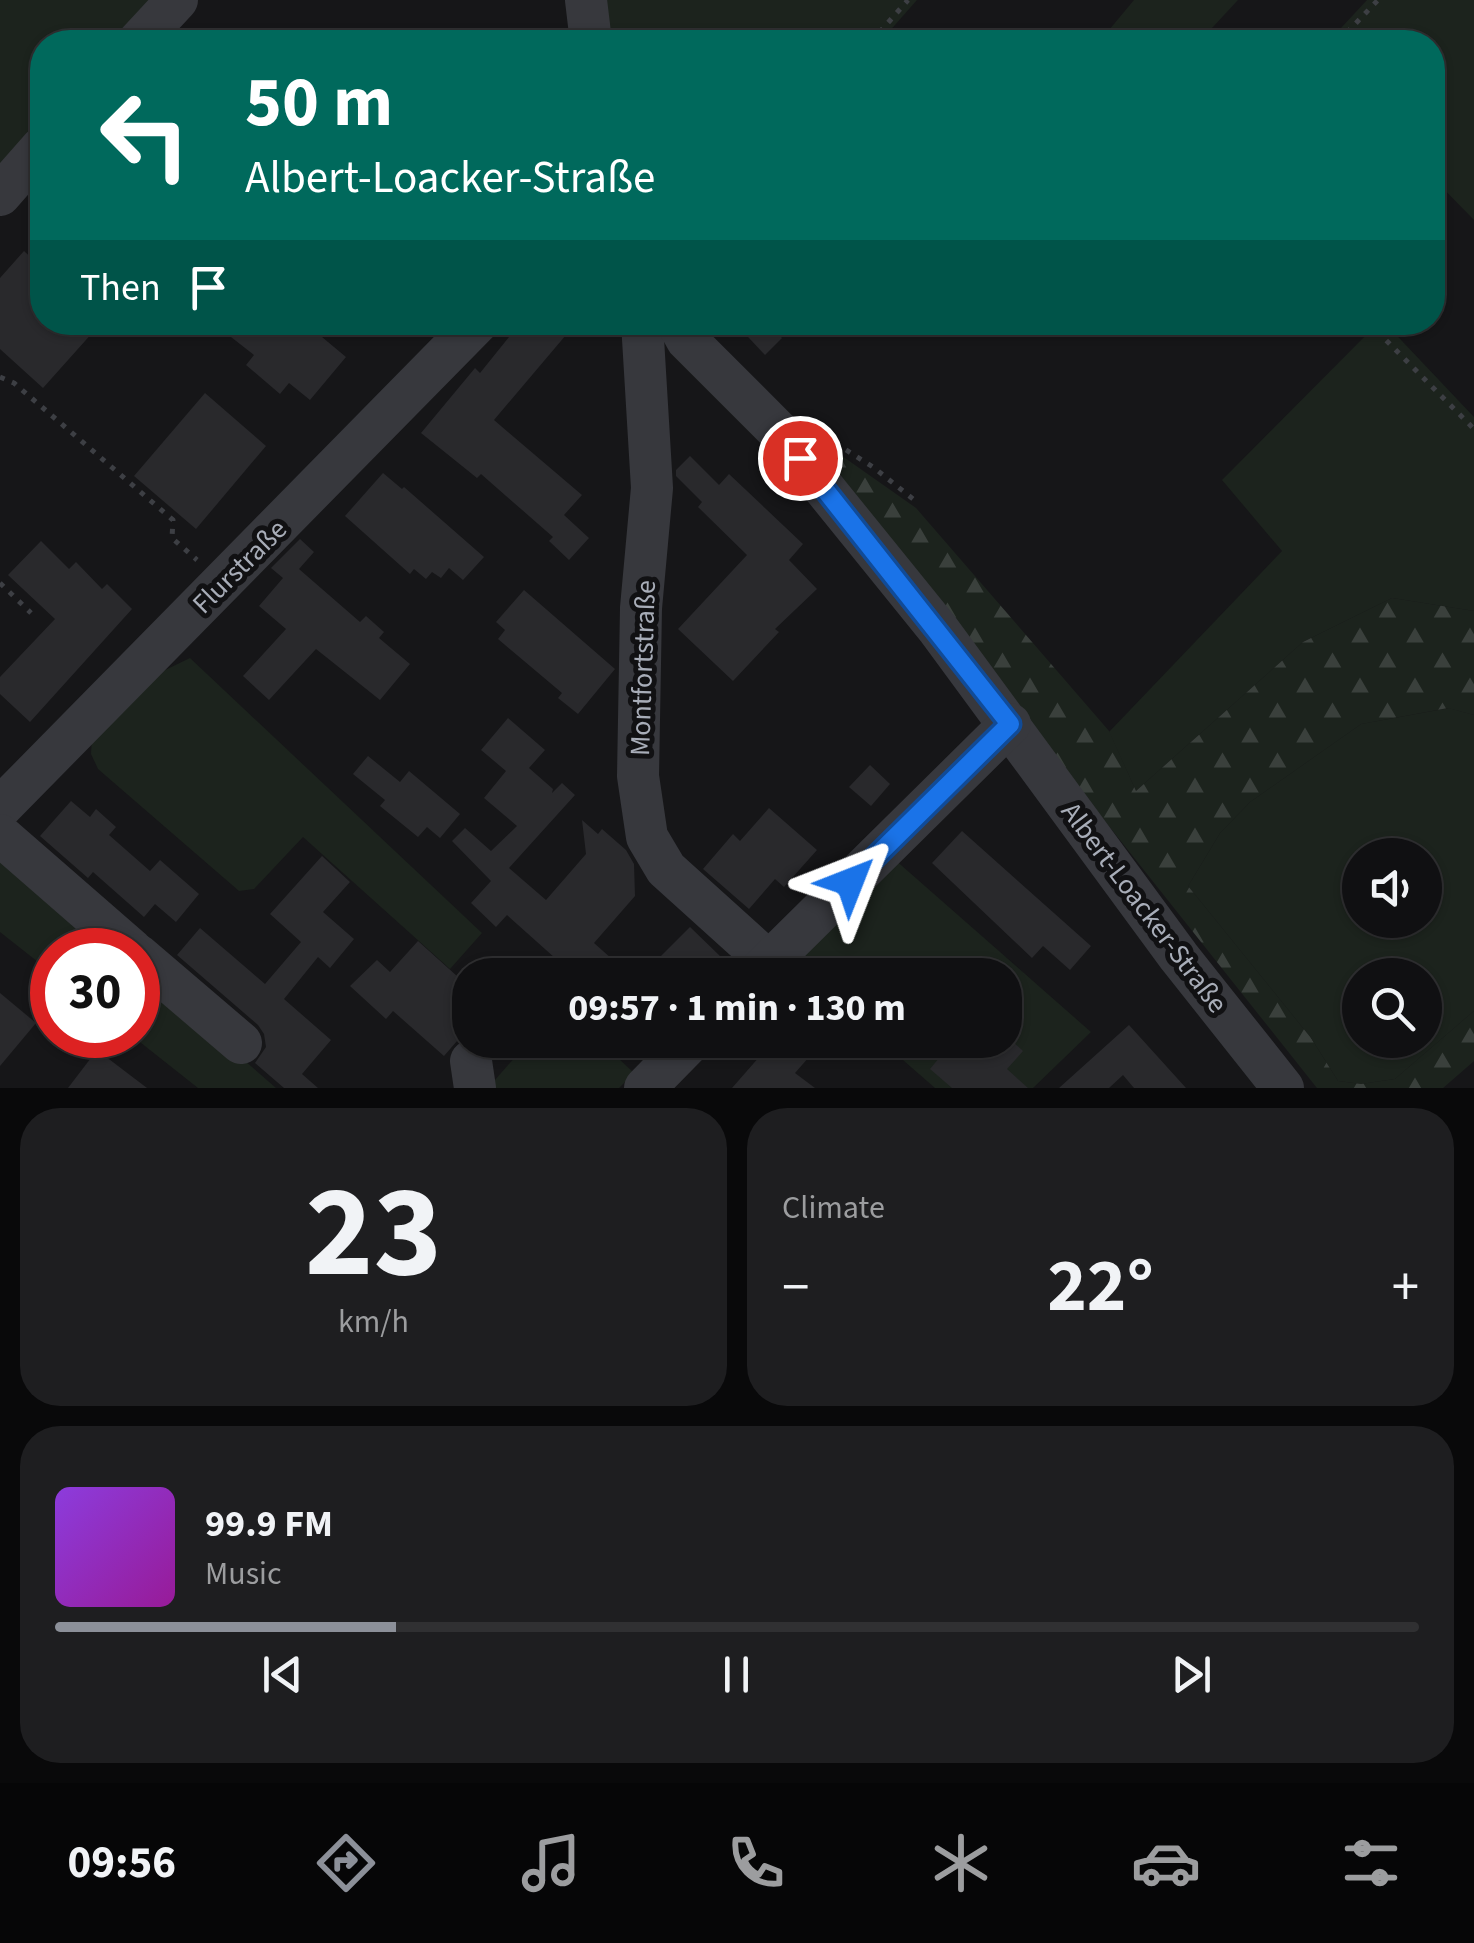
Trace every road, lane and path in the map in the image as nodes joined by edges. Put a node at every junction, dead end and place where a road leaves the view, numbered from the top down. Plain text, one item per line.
1 (177, 0) edge
2 (586, 0) edge
3 (908, 0) edge
4 (1378, 0) edge
5 (149, 30) edge
6 (590, 30) edge
7 (882, 30) edge
8 (1349, 30) edge
9 (30, 160) edge
10 (0, 195) edge
11 (465, 335) edge
12 (643, 335) edge
13 (684, 335) edge
14 (1381, 335) edge
15 (0, 377) edge
16 (1474, 429) edge
17 (832, 441) dead end
18 (918, 503) dead end
19 (204, 566) dead end
20 (0, 582) edge
21 (31, 613) dead end
22 (1010, 724) junction
23 (0, 808) edge
24 (0, 835) edge
25 (107, 928) edge
26 (753, 958) edge
27 (773, 958) edge
28 (160, 974) edge
29 (240, 1044) dead end
30 (674, 1058) edge
31 (645, 1088) edge
32 (1283, 1088) edge

1 - 5 street
2 - 6 street
3 - 7 path
4 - 8 path
9 - 10 street
11 - 23 street, Flurstraße
12 - 26 street, Montfortstraße
13 - 22 street, Albert-Loacker-Straße
14 - 16 path
15 - 19 path
17 - 18 path
20 - 21 path
22 - 27 street
22 - 32 street, Albert-Loacker-Straße
24 - 25 street
28 - 29 street
30 - 31 street

